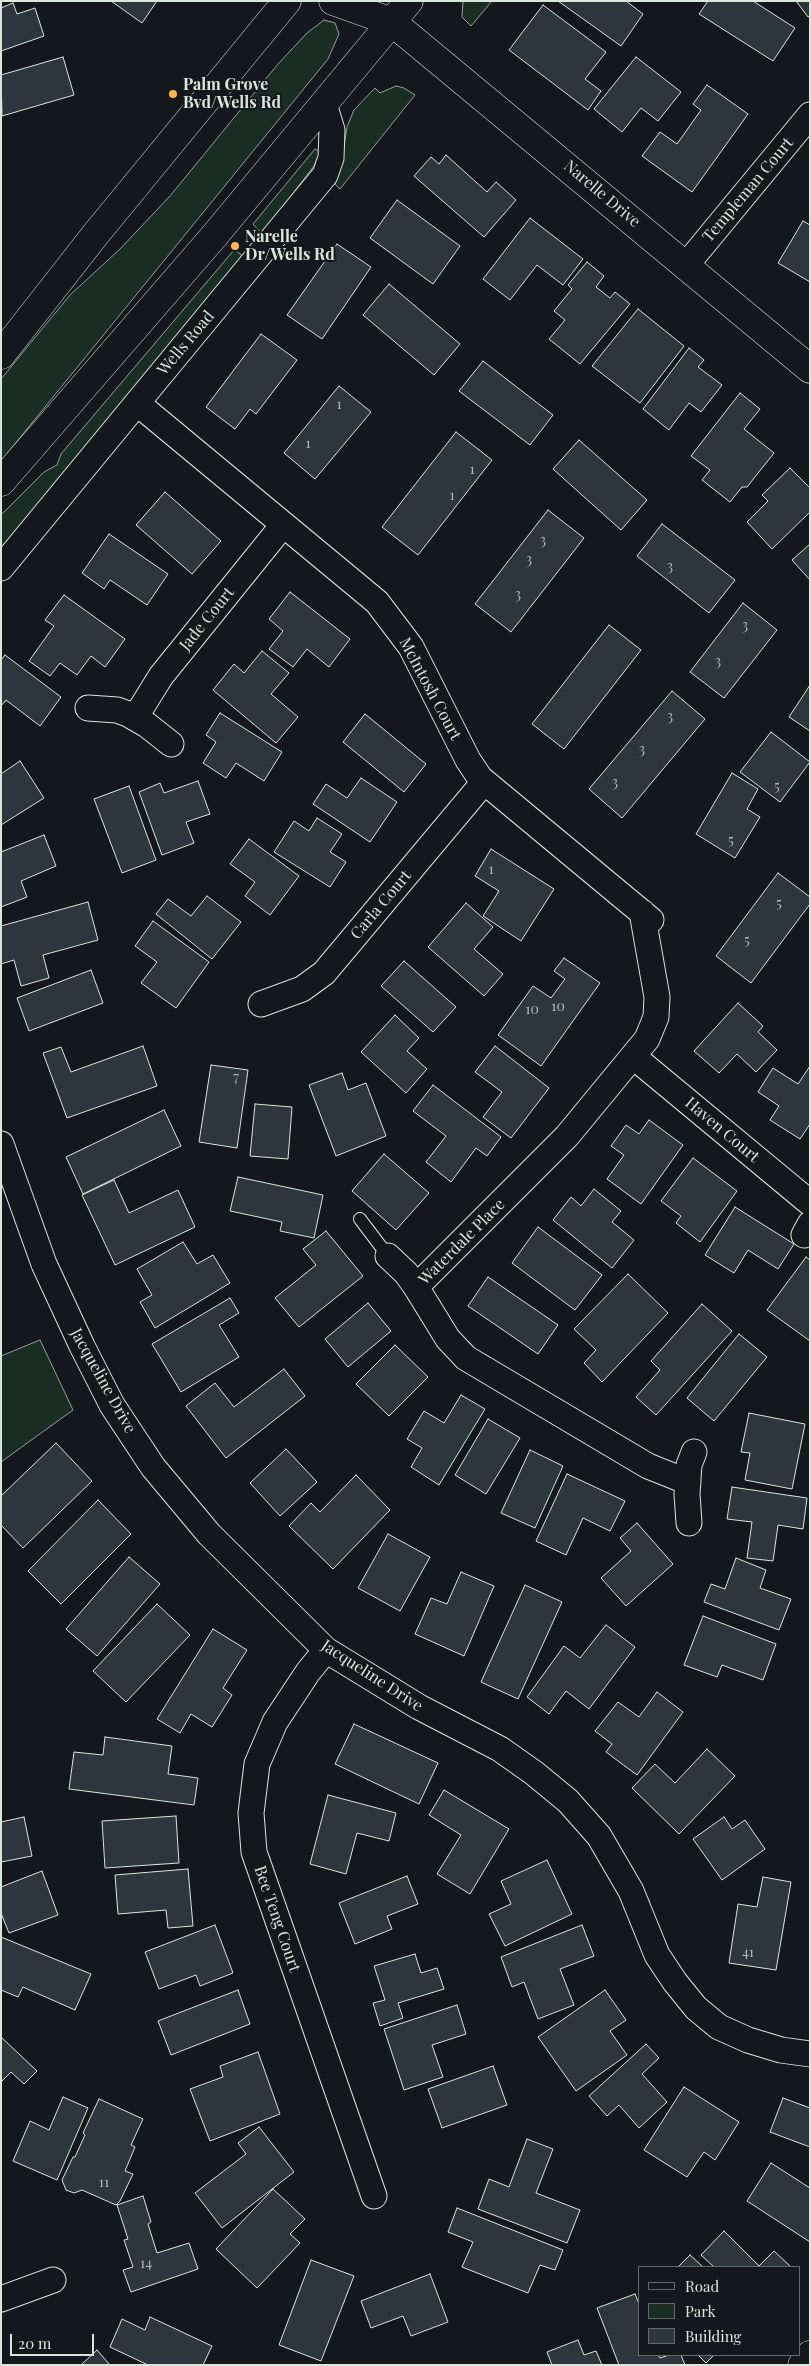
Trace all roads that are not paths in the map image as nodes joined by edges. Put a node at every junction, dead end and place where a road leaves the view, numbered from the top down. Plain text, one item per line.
1 (287, 1) edge
2 (333, 1) edge
3 (394, 8) edge
4 (324, 104) junction
5 (810, 115) edge
6 (687, 264) junction
7 (1, 355) edge
8 (810, 368) edge
9 (137, 402) junction
10 (1, 482) edge
11 (284, 525) junction
12 (1, 568) edge
13 (88, 708) dead end
14 (135, 718) junction
15 (171, 744) dead end
16 (484, 782) junction
17 (647, 916) joint
18 (260, 1004) dead end
19 (634, 1056) junction
20 (1, 1144) edge
21 (810, 1203) edge
22 (360, 1219) dead end
23 (388, 1256) joint
24 (416, 1287) junction
25 (694, 1452) dead end
26 (688, 1482) junction
27 (689, 1522) dead end
28 (326, 1650) junction
29 (810, 2054) edge
30 (374, 2196) dead end
31 (53, 2280) dead end
32 (1, 2298) edge
33 (810, 2355) edge
34 (802, 2365) edge

1 - 7 main road
2 - 3 main road, Narelle Drive
3 - 4 main road
3 - 6 main road, Narelle Drive
4 - 9 street, Wells Road
4 - 10 main road
5 - 6 street, Templeman Court
6 - 8 main road, Narelle Drive
9 - 11 street, McIntosh Court
9 - 12 street, Wells Road
11 - 14 street, Jade Court
11 - 16 street, McIntosh Court
13 - 14 street
14 - 15 street
16 - 17 street, McIntosh Court
16 - 18 street, Carla Court
17 - 19 street, Waterdale Place
19 - 21 street, Haven Court
19 - 24 street, Waterdale Place
20 - 28 street, Jacqueline Drive
22 - 23 lane
23 - 24 street
24 - 26 street, Waterdale Place
25 - 26 street
26 - 27 street
28 - 29 street, Jacqueline Drive
28 - 30 street, Bee Teng Court
31 - 32 street
33 - 34 main road

